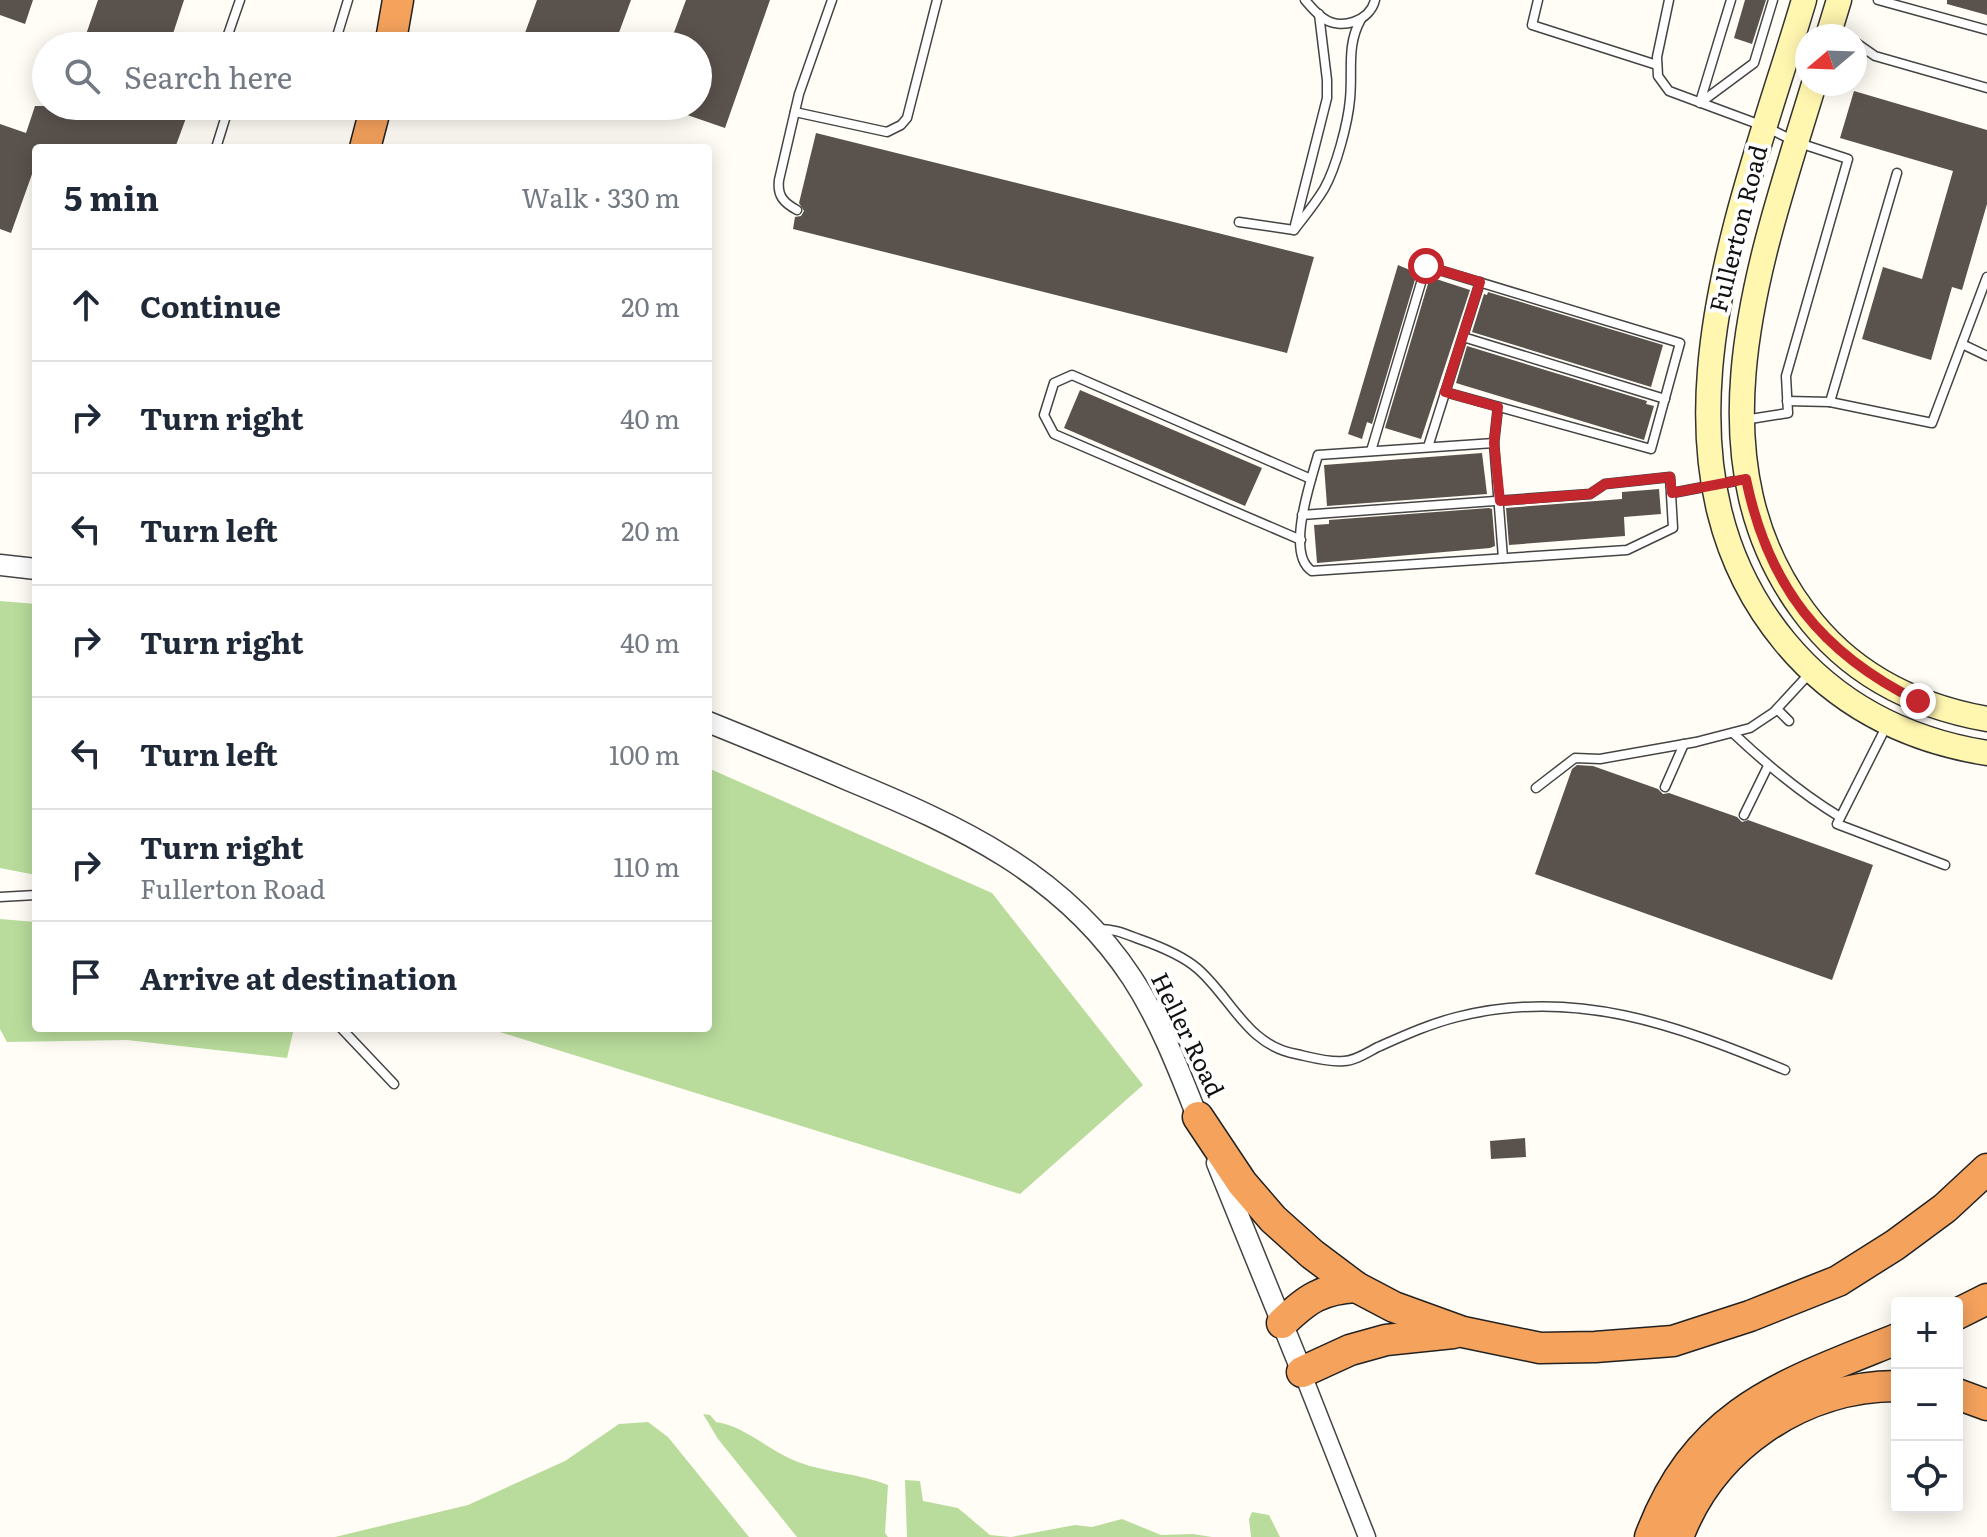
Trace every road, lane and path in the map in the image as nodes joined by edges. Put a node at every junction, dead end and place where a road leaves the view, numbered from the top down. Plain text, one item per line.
1 (240, 0) edge
2 (348, 0) edge
3 (398, 0) edge
4 (832, 0) edge
5 (937, 0) edge
6 (1375, 0) edge
7 (1538, 0) edge
8 (1669, 0) edge
9 (1731, 0) edge
10 (1773, 0) edge
11 (1839, 0) edge
12 (1878, 0) edge
13 (1799, 1) edge
14 (1890, 2) edge
15 (1311, 5) edge
16 (1361, 19) junction
17 (1834, 24) edge
18 (1987, 30) edge
19 (229, 32) edge
20 (338, 32) edge
21 (392, 32) edge
22 (1867, 50) edge
23 (1657, 65) junction
24 (1987, 88) edge
25 (1810, 96) edge
26 (1700, 103) junction
27 (795, 112) junction
28 (225, 120) edge
29 (372, 120) edge
30 (1766, 127) junction
31 (1796, 142) junction
32 (217, 144) edge
33 (366, 144) edge
34 (1897, 173) dead end
35 (797, 210) dead end
36 (1239, 222) dead end
37 (1294, 230) junction
38 (1987, 277) edge
39 (1480, 282) junction
40 (1463, 337) junction
41 (1962, 344) junction
42 (1987, 356) edge
43 (1445, 392) junction
44 (1665, 399) junction
45 (1787, 401) junction
46 (1830, 402) junction
47 (1498, 407) junction
48 (1742, 421) junction
49 (1494, 443) junction
50 (1428, 447) junction
51 (1371, 451) junction
52 (1311, 479) junction
53 (1746, 479) junction
54 (1714, 485) junction
55 (1672, 493) junction
56 (1500, 501) junction
57 (1302, 515) junction
58 (1301, 540) junction
59 (1503, 558) junction
60 (0, 565) edge
61 (32, 569) edge
62 (1811, 672) junction
63 (1777, 709) junction
64 (1987, 719) edge
65 (1789, 721) dead end
66 (712, 724) edge
67 (1887, 724) junction
68 (1733, 733) junction
69 (1684, 744) junction
70 (1987, 753) edge
71 (1768, 766) junction
72 (1665, 787) dead end
73 (1536, 788) dead end
74 (1744, 815) dead end
75 (1840, 817) junction
76 (1945, 865) dead end
77 (32, 895) edge
78 (0, 897) edge
79 (1094, 929) junction
80 (345, 1032) edge
81 (1785, 1070) dead end
82 (394, 1084) dead end
83 (1198, 1117) junction
84 (1987, 1169) edge
85 (1356, 1287) junction
86 (1987, 1299) edge
87 (1963, 1311) edge
88 (1282, 1323) junction
89 (1463, 1332) junction
90 (1891, 1341) edge
91 (1302, 1372) junction
92 (1891, 1386) edge
93 (1963, 1396) edge
94 (1987, 1405) edge
95 (1367, 1537) edge
96 (1650, 1537) edge
97 (1678, 1537) edge

1 - 19 lane
2 - 20 lane
3 - 21 highway
4 - 27 lane
5 - 27 lane
6 - 16 lane
7 - 23 lane
8 - 23 lane
9 - 26 lane
10 - 26 lane
11 - 17 main road
12 - 14 lane
13 - 30 main road, Fullerton Road
14 - 18 lane
15 - 16 lane
15 - 37 lane
16 - 37 lane
22 - 24 lane
23 - 26 lane
25 - 31 main road, Fullerton Road
26 - 30 lane
27 - 35 lane
28 - 32 lane
29 - 33 highway
30 - 31 lane
30 - 54 main road, Fullerton Road
31 - 45 lane
31 - 48 main road, Fullerton Road
34 - 46 lane
36 - 37 lane
38 - 41 lane
39 - 40 lane
39 - 44 lane
39 - 51 lane
40 - 43 lane
40 - 44 lane
41 - 42 lane
41 - 46 lane
43 - 47 lane
43 - 50 lane
44 - 47 lane
45 - 46 lane
45 - 48 lane
47 - 49 lane
48 - 53 main road, Fullerton Road
49 - 50 lane
49 - 56 lane
50 - 51 lane
51 - 52 lane
52 - 57 lane
52 - 58 lane
53 - 54 lane
53 - 64 main road, Fullerton Road
54 - 55 lane
54 - 62 main road, Fullerton Road
55 - 56 lane
55 - 59 lane
56 - 57 lane
56 - 59 lane
57 - 58 lane
58 - 59 lane
60 - 61 street
62 - 63 lane
62 - 67 main road, Fullerton Road
63 - 65 lane
63 - 68 lane
66 - 79 street, Heller Road
67 - 70 main road, Fullerton Road
67 - 75 lane
68 - 69 lane
68 - 71 lane
69 - 72 lane
69 - 73 lane
71 - 74 lane
71 - 75 lane
75 - 76 lane
77 - 78 lane
79 - 81 lane
79 - 83 street, Heller Road
80 - 82 lane
83 - 85 highway
83 - 88 street, Heller Road
84 - 89 highway
85 - 88 highway
85 - 89 highway
86 - 87 highway
88 - 91 street, Heller Road
89 - 91 highway
90 - 96 highway
91 - 95 street, Heller Road
92 - 97 highway
93 - 94 highway

